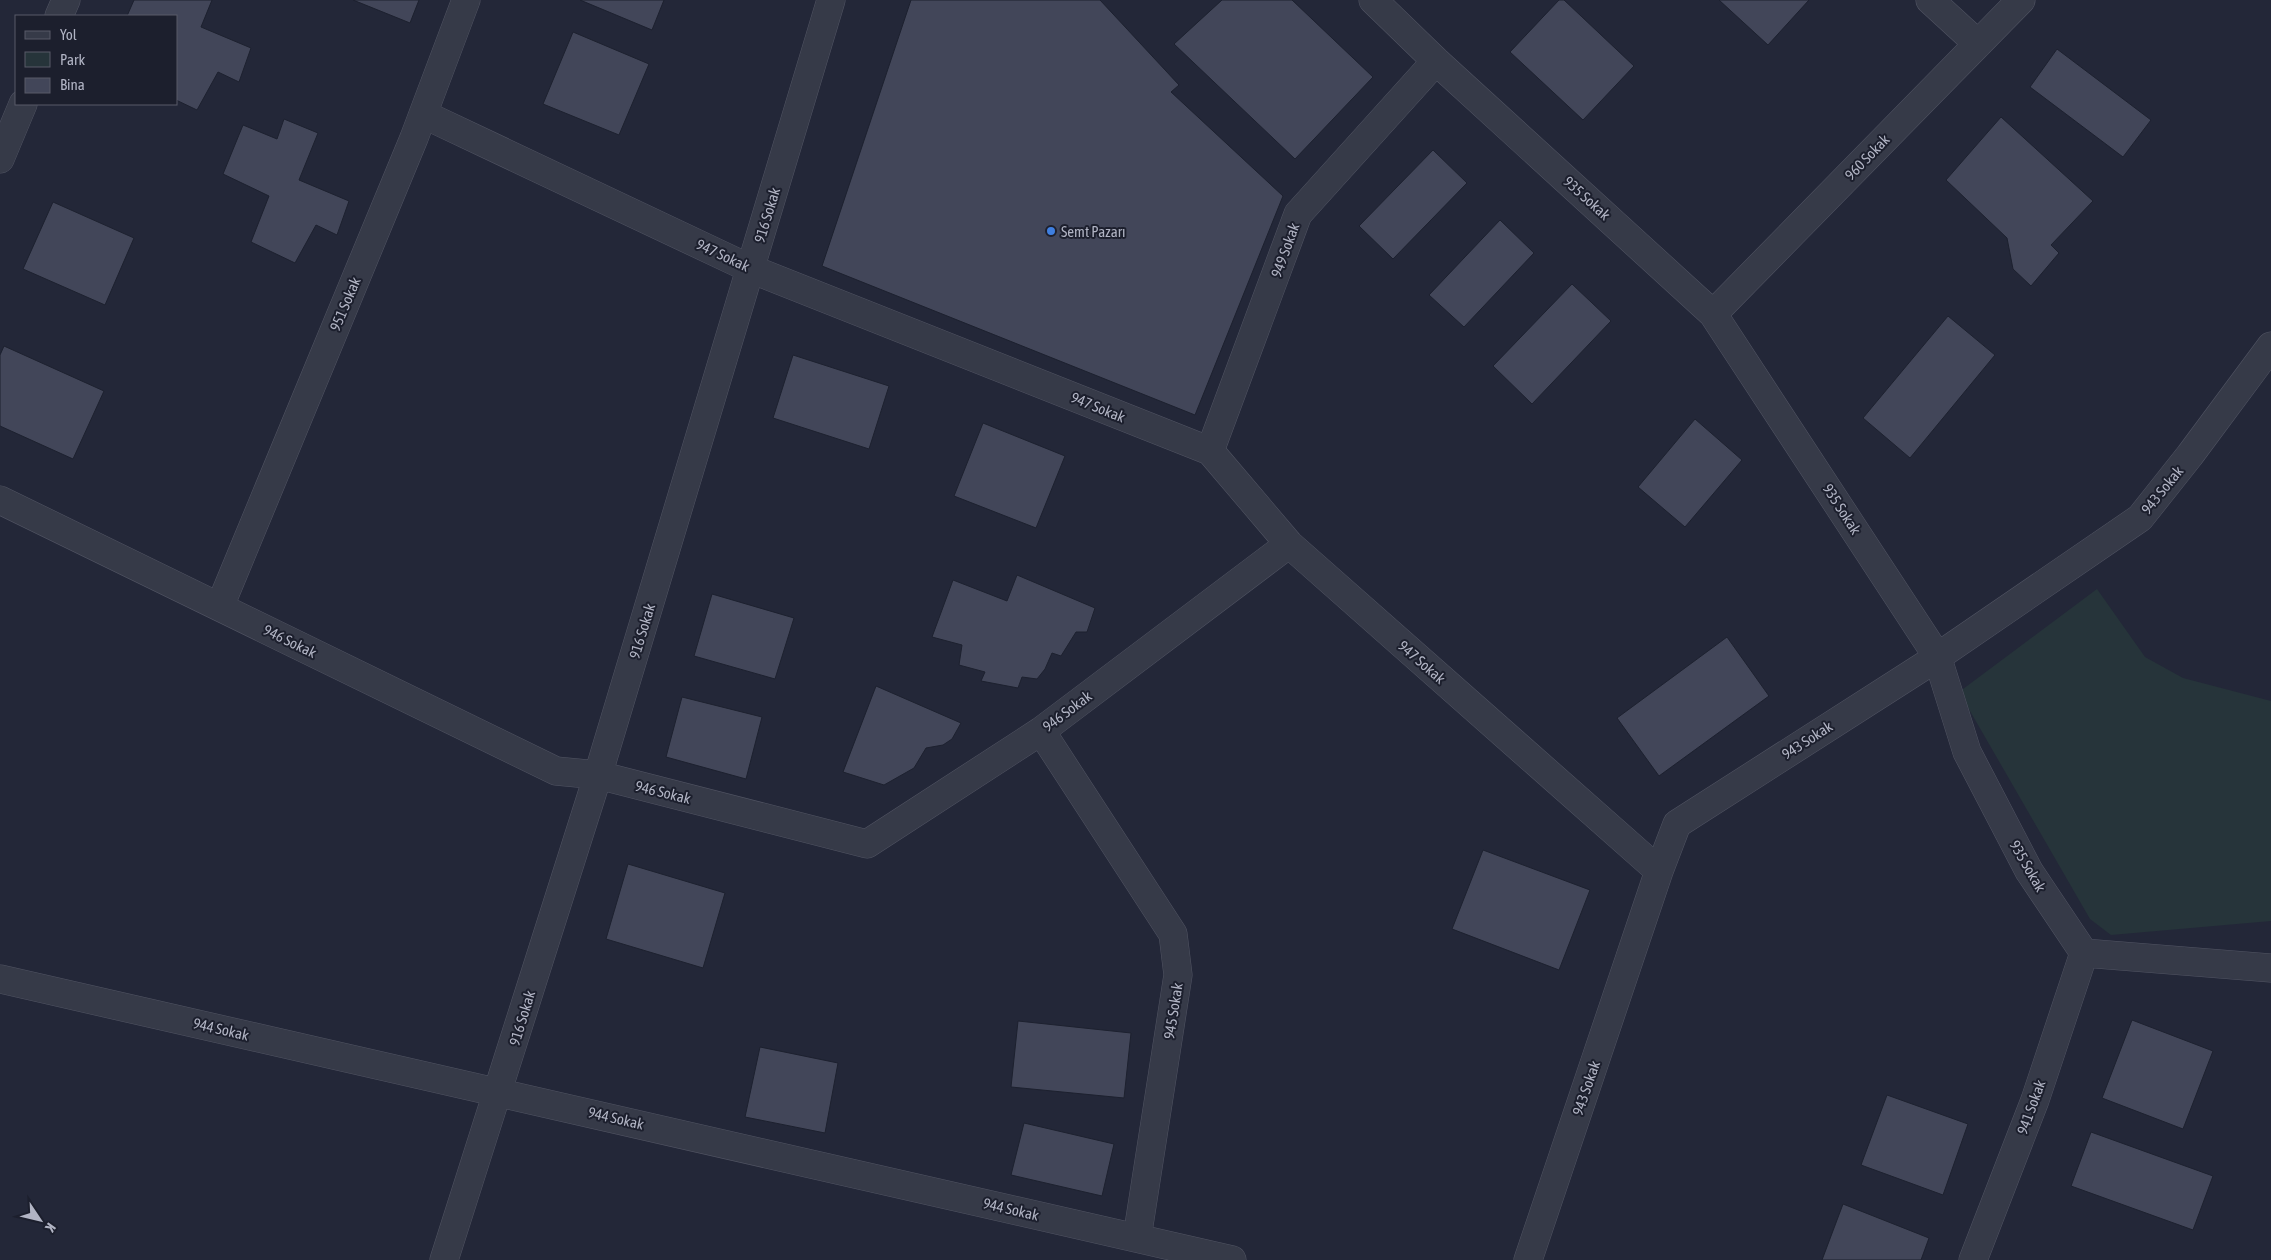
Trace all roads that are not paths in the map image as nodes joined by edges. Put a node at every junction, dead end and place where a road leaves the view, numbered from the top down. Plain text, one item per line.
1 (66, 0) edge
2 (466, 0) edge
3 (831, 0) edge
4 (1373, 0) edge
5 (1930, 0) edge
6 (2021, 0) edge
7 (59, 15) edge
8 (1978, 44) junction
9 (1436, 61) junction
10 (23, 105) edge
11 (423, 114) junction
12 (0, 159) edge
13 (751, 269) junction
14 (1713, 314) junction
15 (2271, 346) edge
16 (1210, 451) junction
17 (0, 500) edge
18 (1289, 544) junction
19 (220, 606) junction
20 (1938, 656) junction
21 (1042, 730) junction
22 (598, 775) junction
23 (1659, 871) junction
24 (2084, 953) junction
25 (2271, 968) edge
26 (0, 979) edge
27 (499, 1092) junction
28 (1137, 1238) junction
29 (444, 1260) edge
30 (1232, 1260) edge
31 (1528, 1260) edge
32 (1974, 1260) edge

1 - 7 street
2 - 11 street, 951 Sokak
3 - 13 street, 916 Sokak
4 - 9 street, 935 Sokak
5 - 8 street
6 - 8 street, 960 Sokak
8 - 14 street, 960 Sokak
9 - 14 street, 935 Sokak
9 - 16 street, 949 Sokak
10 - 12 street
11 - 13 street, 947 Sokak
11 - 19 street, 951 Sokak
13 - 16 street, 947 Sokak
13 - 22 street, 916 Sokak
14 - 20 street, 935 Sokak
15 - 20 street, 943 Sokak
16 - 18 street, 947 Sokak
17 - 19 street, 946 Sokak
18 - 21 street, 946 Sokak
18 - 23 street, 947 Sokak
19 - 22 street, 946 Sokak
20 - 23 street, 943 Sokak
20 - 24 street, 935 Sokak
21 - 22 street, 946 Sokak
21 - 28 street, 945 Sokak
22 - 27 street, 916 Sokak
23 - 31 street, 943 Sokak
24 - 25 street
24 - 32 street, 941 Sokak
26 - 27 street, 944 Sokak
27 - 28 street, 944 Sokak
27 - 29 street, 916 Sokak
28 - 30 street, 944 Sokak

